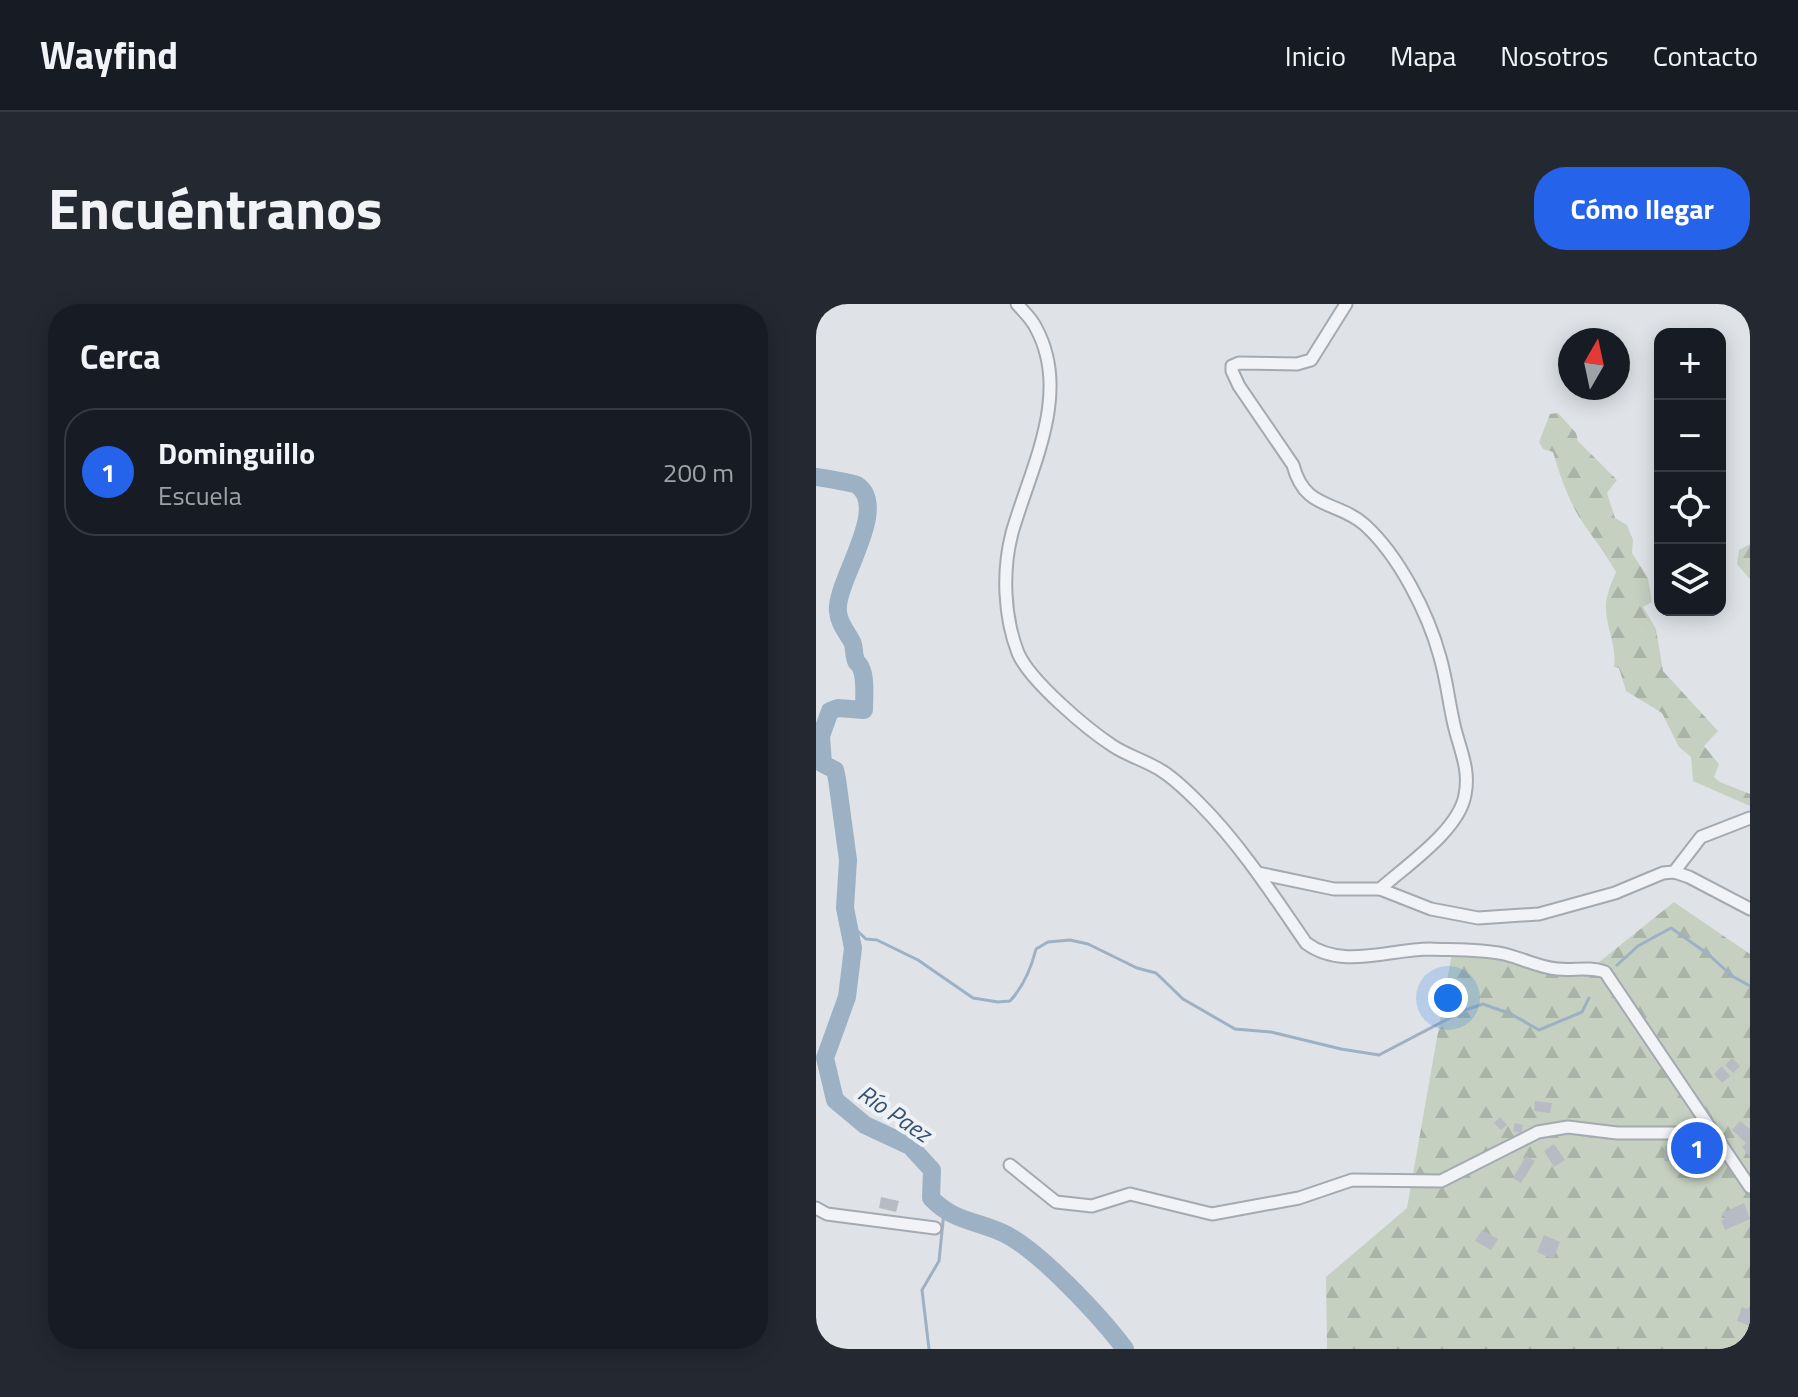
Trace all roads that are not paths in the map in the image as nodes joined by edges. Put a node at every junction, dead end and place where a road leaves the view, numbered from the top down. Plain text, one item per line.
1 (1017, 304) edge
2 (1346, 304) edge
3 (1750, 818) edge
4 (1674, 872) junction
5 (1258, 873) junction
6 (1380, 889) junction
7 (1750, 909) edge
8 (1713, 1133) junction
9 (1010, 1165) dead end
10 (1750, 1187) edge
11 (816, 1208) edge
12 (935, 1228) dead end

1 - 5 street
2 - 6 street
3 - 4 street
4 - 6 street
4 - 7 street
5 - 6 street
5 - 8 street
8 - 9 street
8 - 10 street
11 - 12 street

